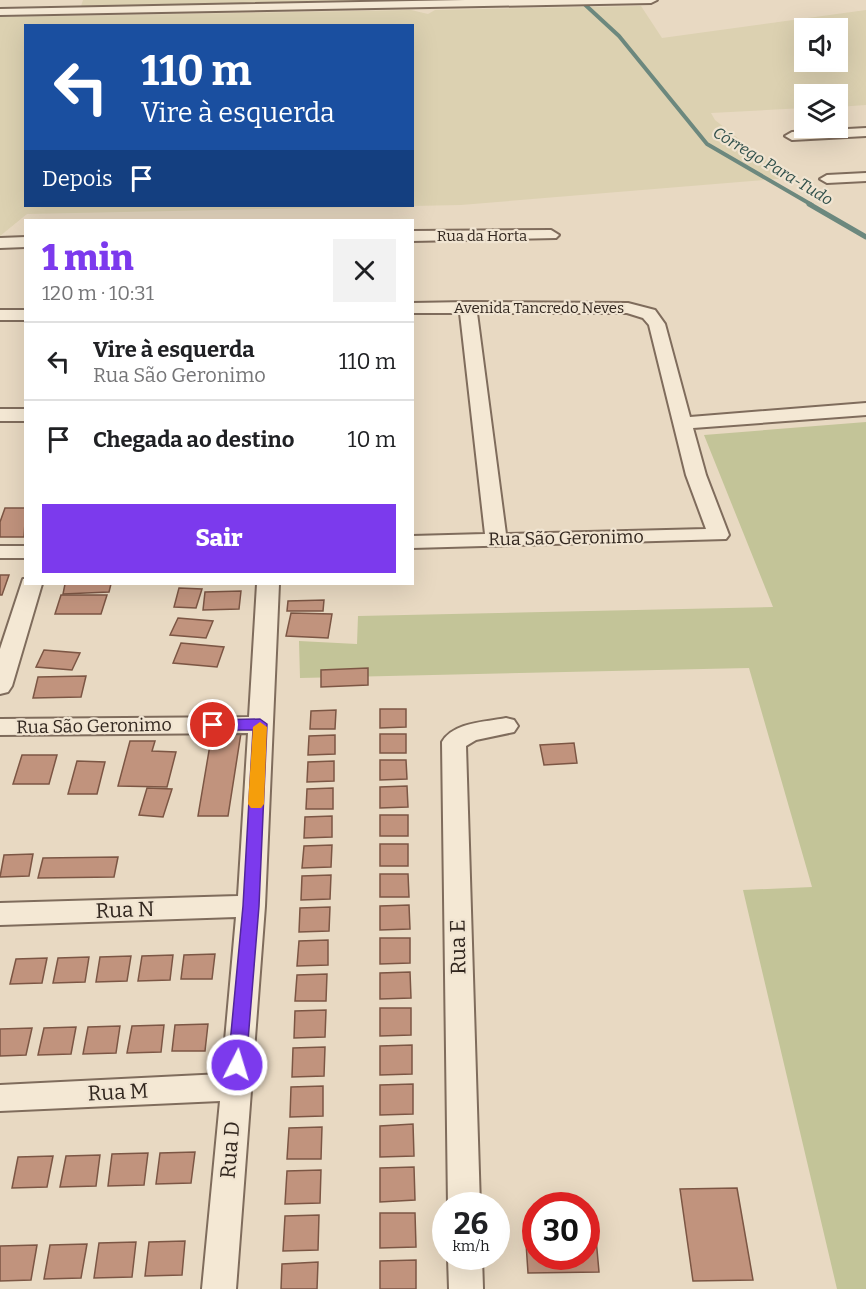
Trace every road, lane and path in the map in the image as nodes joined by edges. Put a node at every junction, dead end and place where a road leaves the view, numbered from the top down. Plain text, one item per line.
1 (651, 0) edge
2 (0, 12) edge
3 (866, 132) edge
4 (792, 136) dead end
5 (866, 177) edge
6 (827, 179) dead end
7 (551, 235) dead end
8 (414, 236) edge
9 (24, 242) edge
10 (0, 243) edge
11 (468, 307) junction
12 (414, 308) edge
13 (0, 315) edge
14 (24, 315) edge
15 (866, 409) edge
16 (0, 415) edge
17 (24, 415) edge
18 (681, 423) junction
19 (719, 535) joint
20 (496, 539) junction
21 (414, 542) edge
22 (0, 552) edge
23 (24, 552) edge
24 (31, 585) edge
25 (268, 585) edge
26 (0, 686) edge
27 (260, 724) junction
28 (506, 726) dead end
29 (0, 728) edge
30 (251, 906) junction
31 (0, 914) edge
32 (235, 1087) junction
33 (0, 1098) edge
34 (464, 1192) edge
35 (465, 1270) edge
36 (219, 1289) edge
37 (466, 1289) edge

1 - 2 street
3 - 4 street
5 - 6 street
7 - 8 street, Rua da Horta
9 - 10 street
11 - 12 street, Avenida Tancredo Neves
11 - 18 street, Avenida Tancredo Neves
11 - 20 street
13 - 14 street
15 - 18 street
16 - 17 street
18 - 19 street, Avenida Tancredo Neves
19 - 20 street, Rua São Geronimo
20 - 21 street, Rua São Geronimo
22 - 23 street
24 - 26 street
25 - 27 street, Rua D
27 - 29 street, Rua São Geronimo
27 - 30 street, Rua D
28 - 34 street, Rua E
30 - 31 street, Rua N
30 - 32 street, Rua D
32 - 33 street, Rua M
32 - 36 street, Rua D
35 - 37 street

